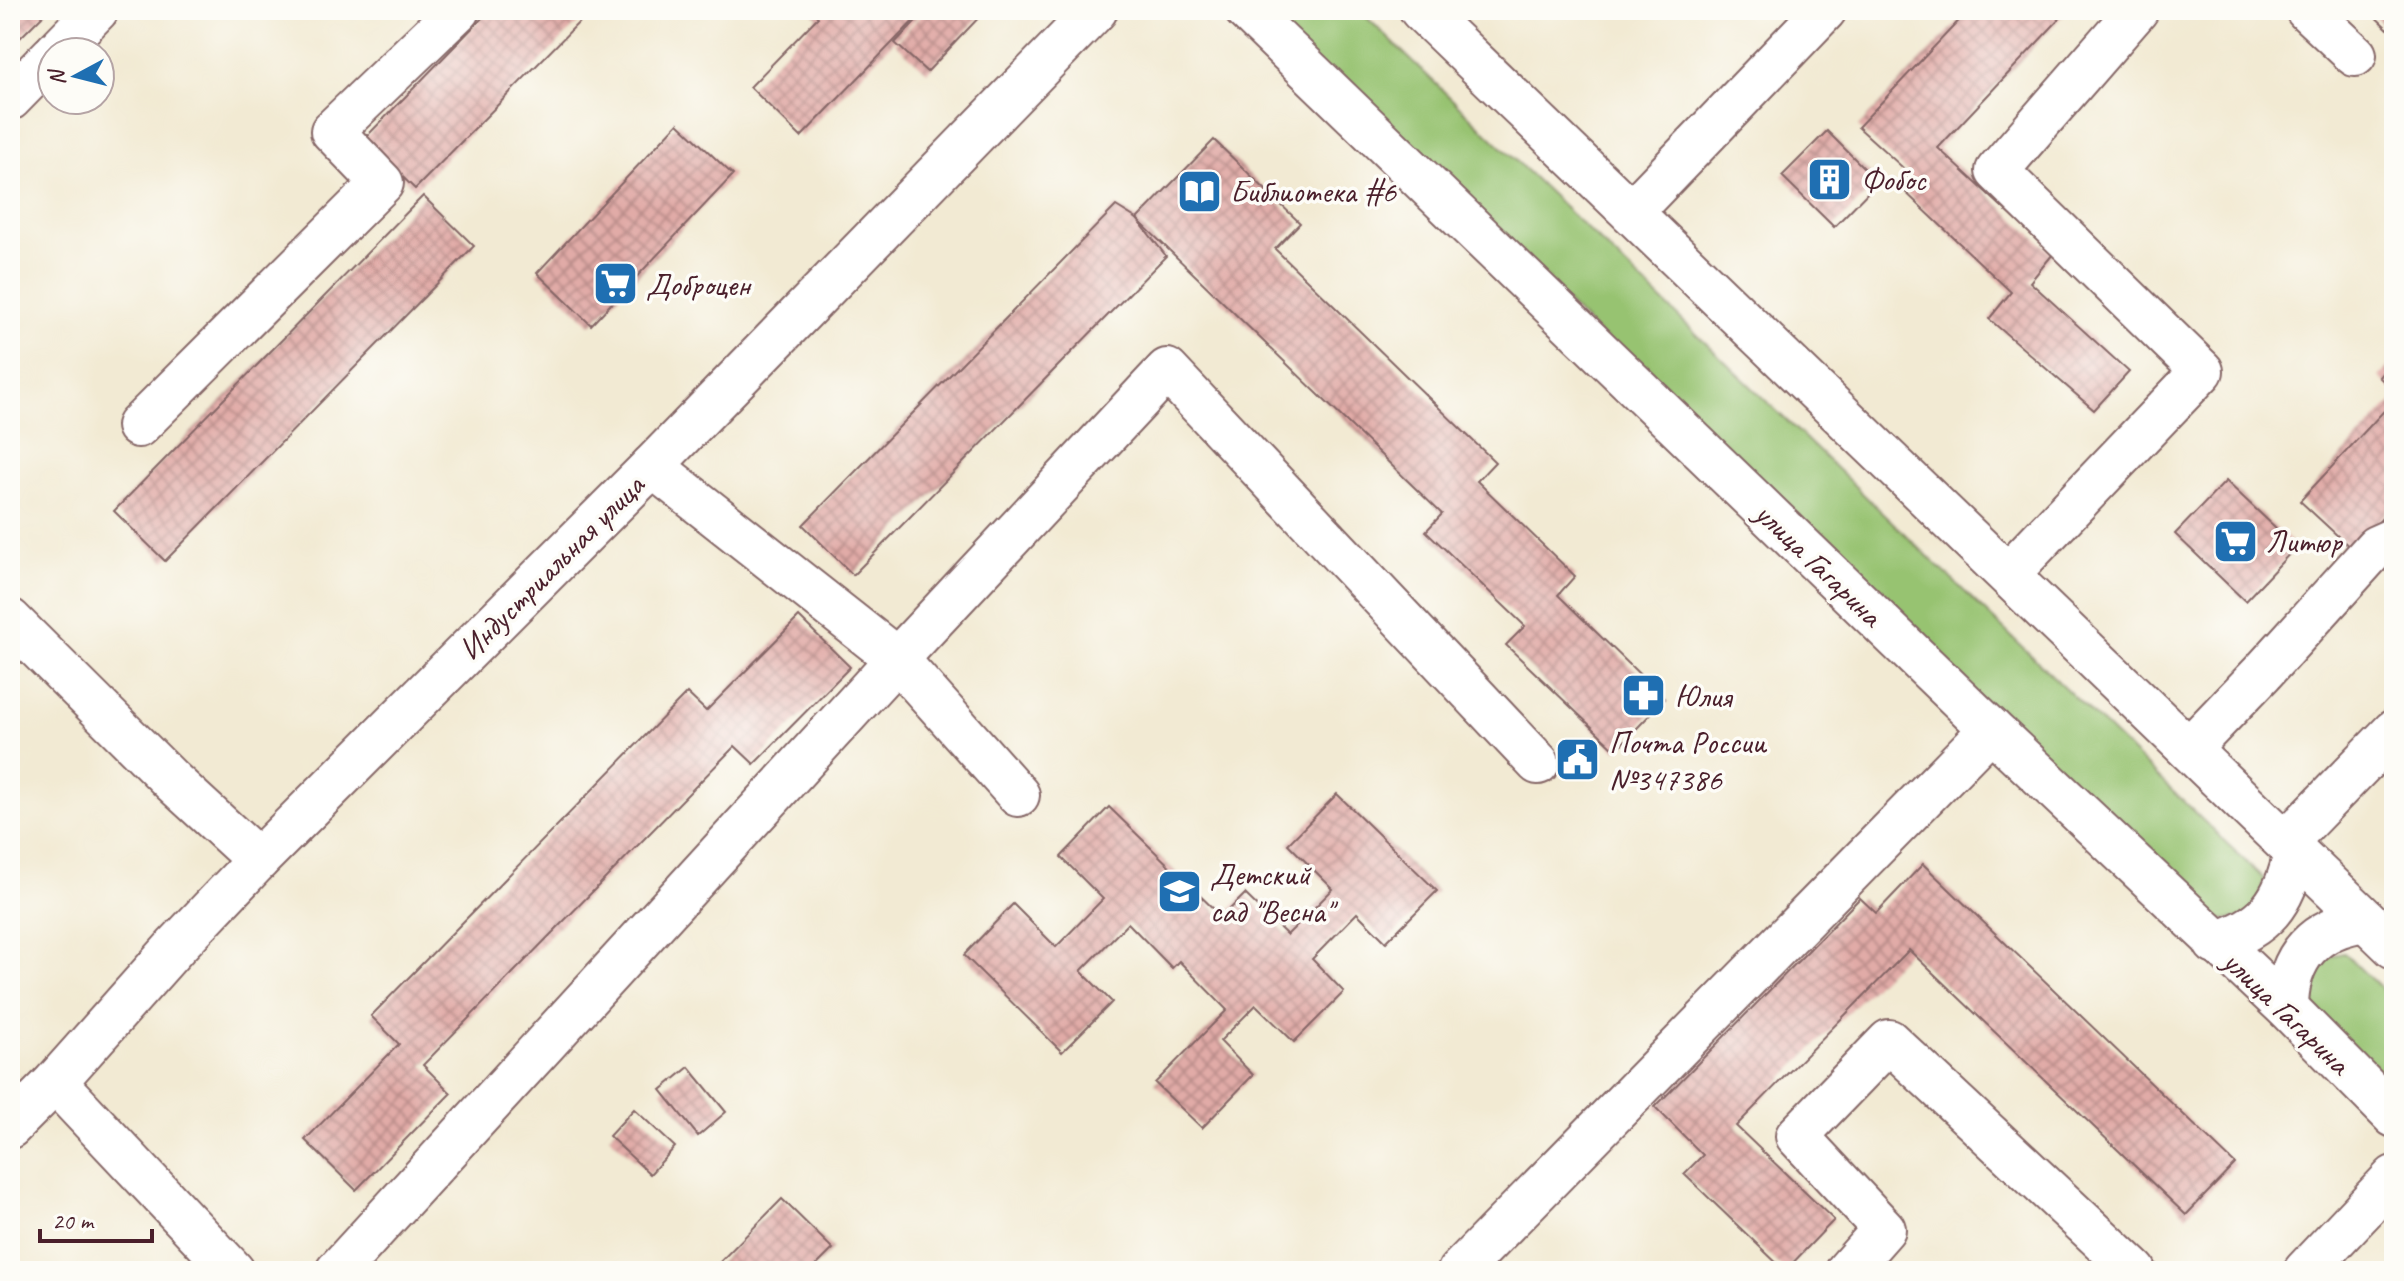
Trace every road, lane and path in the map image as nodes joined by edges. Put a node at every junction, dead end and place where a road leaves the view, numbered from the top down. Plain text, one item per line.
1 (97, 10) edge
2 (458, 10) edge
3 (1096, 10) edge
4 (1246, 10) edge
5 (1421, 10) edge
6 (1825, 10) edge
7 (2137, 10) edge
8 (2307, 10) edge
9 (72, 36) edge
10 (2355, 55) dead end
11 (36, 72) edge
12 (10, 99) edge
13 (1631, 212) junction
14 (138, 426) dead end
15 (652, 466) junction
16 (2394, 539) edge
17 (2008, 574) junction
18 (10, 620) edge
19 (897, 659) junction
20 (1991, 729) junction
21 (2394, 731) edge
22 (2189, 749) junction
23 (1538, 763) dead end
24 (1018, 795) dead end
25 (2291, 847) junction
26 (258, 860) junction
27 (2380, 933) edge
28 (2215, 943) junction
29 (2287, 1008) junction
30 (55, 1082) junction
31 (2394, 1116) edge
32 (10, 1127) edge
33 (2394, 1177) edge
34 (233, 1271) edge
35 (337, 1271) edge
36 (1459, 1271) edge
37 (1847, 1271) edge
38 (2135, 1271) edge
39 (2305, 1271) edge

1 - 9 street
2 - 14 street
3 - 15 street, Индустриальная улица
4 - 20 street, улица Гагарина
5 - 13 street
6 - 13 street
7 - 17 street
8 - 10 street
11 - 12 street
13 - 17 street
15 - 19 street
15 - 26 street, Индустриальная улица
16 - 22 street
17 - 22 street
18 - 26 street
19 - 23 street
19 - 24 street
19 - 35 street
20 - 28 street, улица Гагарина
20 - 36 street
21 - 25 street
22 - 25 street
25 - 27 street
25 - 28 street
26 - 30 street, Индустриальная улица
27 - 29 street
28 - 29 street, улица Гагарина
29 - 31 street, улица Гагарина
30 - 32 street, Индустриальная улица
30 - 34 street
33 - 39 street
37 - 38 street

